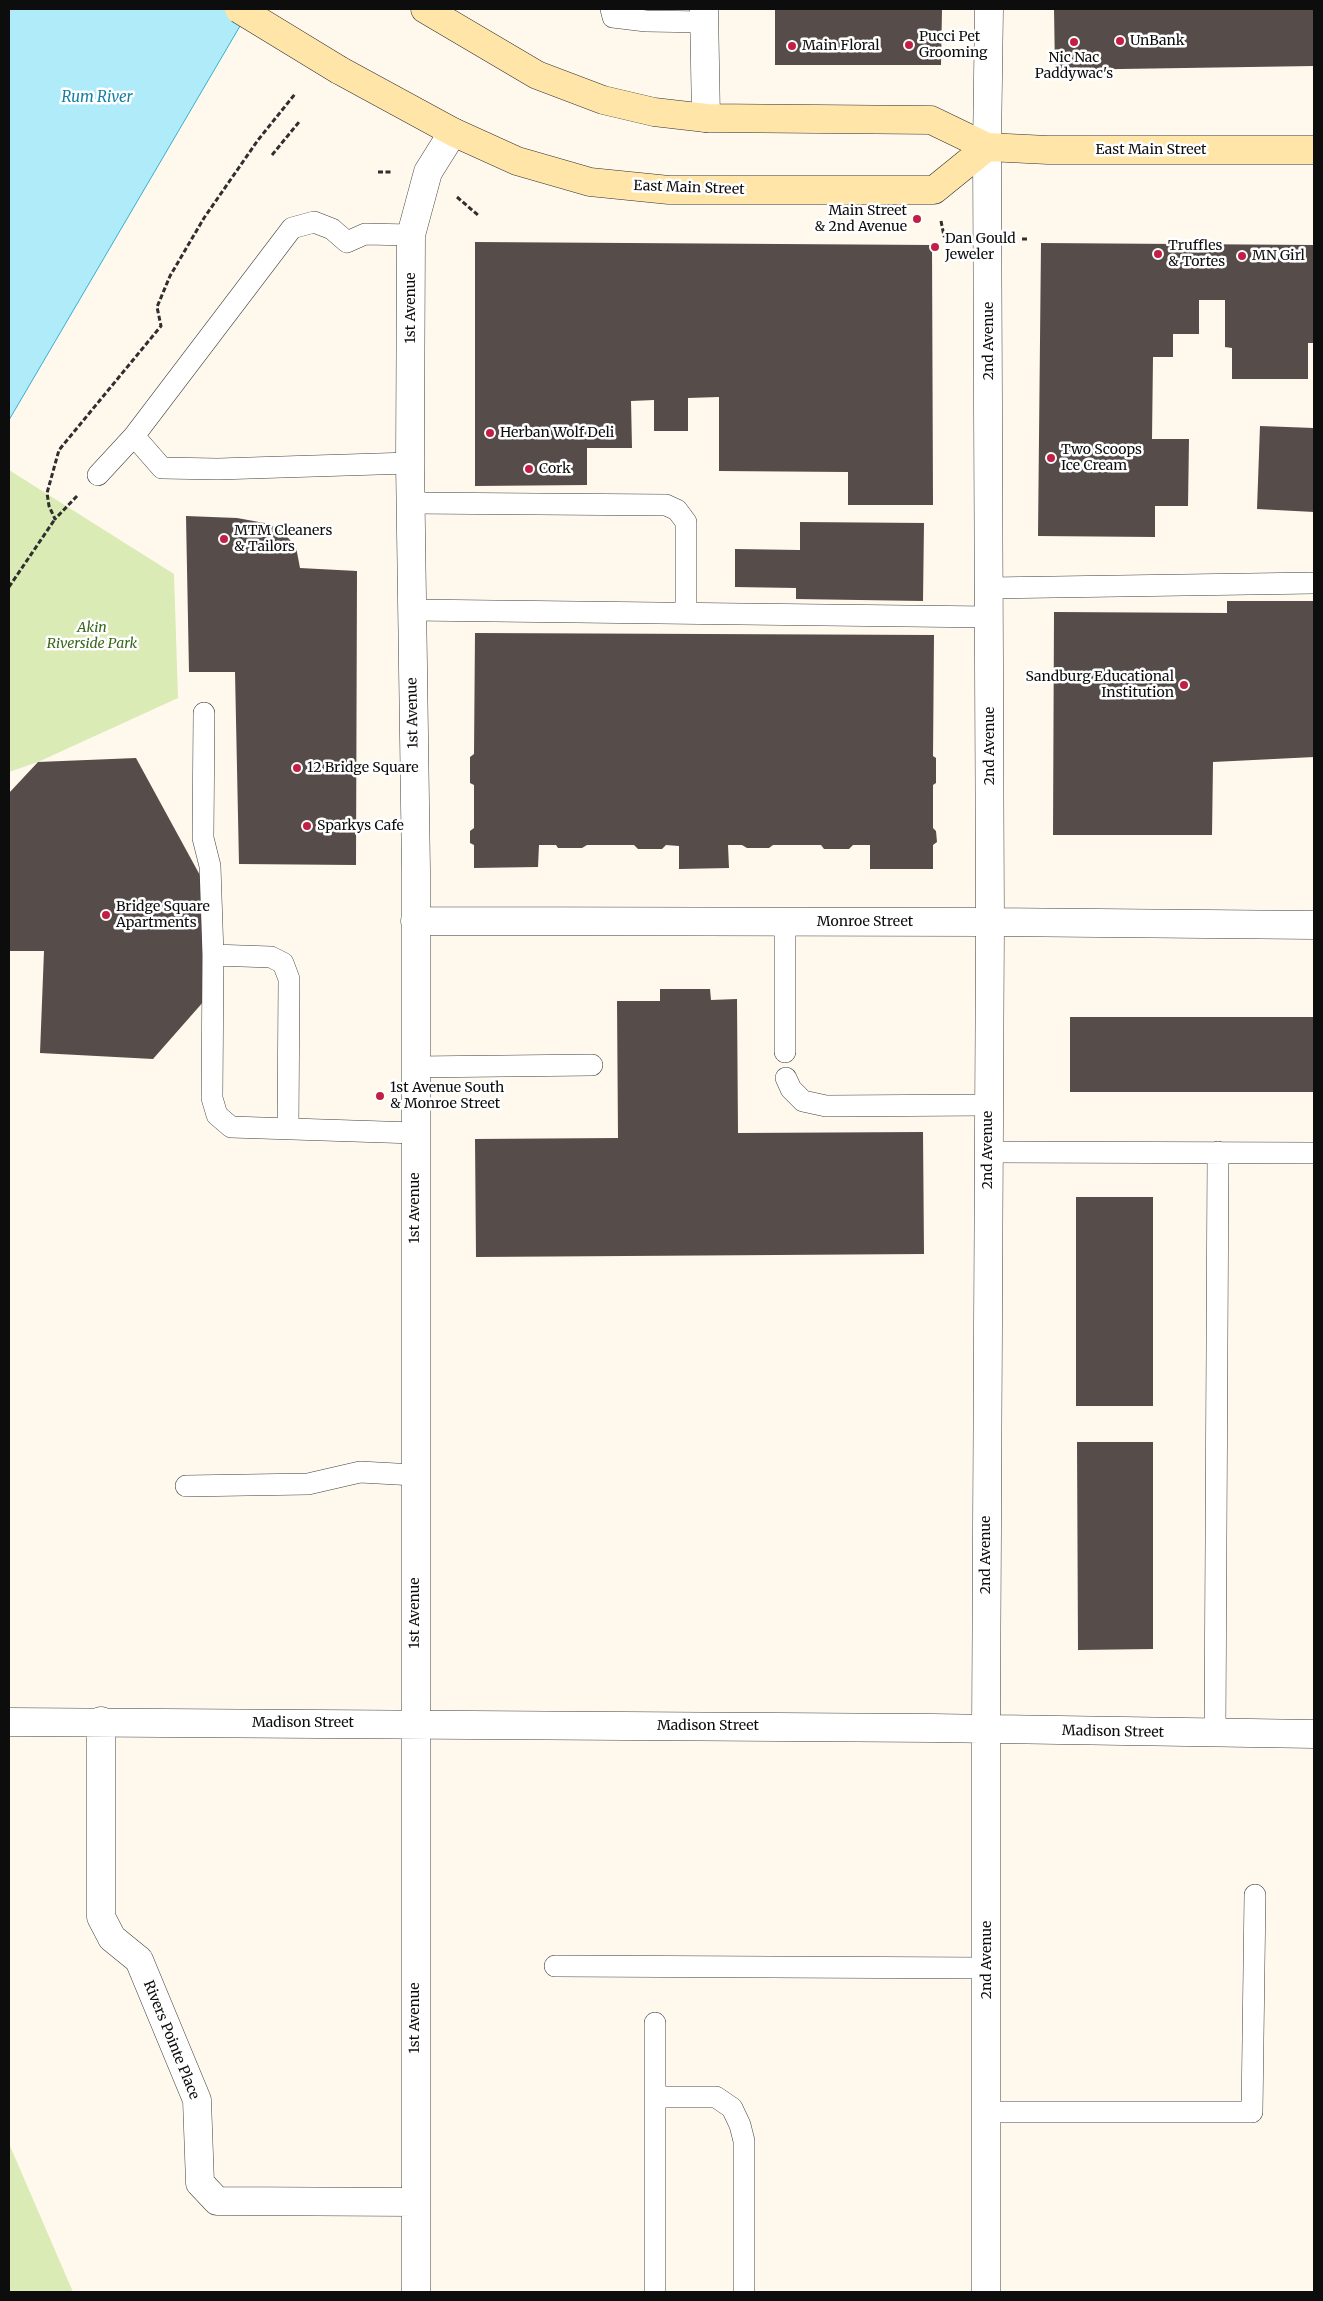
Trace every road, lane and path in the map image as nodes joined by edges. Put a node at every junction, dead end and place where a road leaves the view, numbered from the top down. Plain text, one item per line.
1 (239, 9) edge
2 (425, 9) edge
3 (611, 9) edge
4 (989, 9) edge
5 (704, 15) edge
6 (295, 94) dead end
7 (706, 118) junction
8 (299, 122) dead end
9 (453, 132) junction
10 (988, 147) junction
11 (1314, 150) edge
12 (272, 155) dead end
13 (411, 235) junction
14 (134, 436) junction
15 (410, 464) junction
16 (98, 475) joint
17 (410, 503) junction
18 (55, 519) junction
19 (1314, 583) edge
20 (9, 587) edge
21 (989, 588) junction
22 (412, 610) junction
23 (686, 613) junction
24 (989, 617) junction
25 (204, 712) dead end
26 (415, 921) junction
27 (785, 922) junction
28 (990, 922) junction
29 (1314, 925) edge
30 (213, 955) junction
31 (785, 1052) dead end
32 (592, 1065) dead end
33 (415, 1067) junction
34 (786, 1078) dead end
35 (988, 1105) junction
36 (288, 1129) junction
37 (415, 1133) junction
38 (988, 1152) junction
39 (1218, 1152) junction
40 (1314, 1153) edge
41 (414, 1475) junction
42 (186, 1486) dead end
43 (101, 1721) junction
44 (9, 1722) edge
45 (415, 1724) junction
46 (986, 1730) junction
47 (1214, 1733) junction
48 (1314, 1734) edge
49 (1255, 1895) dead end
50 (555, 1966) dead end
51 (988, 1968) junction
52 (654, 2024) dead end
53 (655, 2097) junction
54 (987, 2112) junction
55 (415, 2202) junction
56 (416, 2292) edge
57 (655, 2292) edge
58 (744, 2292) edge
59 (986, 2292) edge

1 - 9 main road, East Main Street, bridge
2 - 7 main road, East Main Street
3 - 5 lane
4 - 10 street, 2nd Avenue
5 - 7 street
6 - 18 path
7 - 10 main road, East Main Street
8 - 12 path
9 - 10 main road, East Main Street
9 - 13 street, 1st Avenue
10 - 11 main road, East Main Street
10 - 21 street, 2nd Avenue
13 - 14 lane
13 - 15 street, 1st Avenue
14 - 15 lane
14 - 16 lane
15 - 17 street, 1st Avenue
16 - 18 path
17 - 22 street, 1st Avenue
17 - 23 lane
18 - 20 path
19 - 21 lane
21 - 24 street, 2nd Avenue
22 - 23 lane
22 - 26 street, 1st Avenue
23 - 24 lane
24 - 28 street, 2nd Avenue
25 - 30 lane
26 - 27 street, Monroe Street
26 - 33 street, 1st Avenue
27 - 28 street, Monroe Street
27 - 31 lane
28 - 29 street, Monroe Street
28 - 35 street, 2nd Avenue
30 - 36 lane
30 - 36 lane
32 - 33 lane
33 - 37 street, 1st Avenue
34 - 35 lane
35 - 38 street, 2nd Avenue
36 - 37 lane
37 - 41 street, 1st Avenue
38 - 39 lane
38 - 46 street, 2nd Avenue
39 - 40 lane
39 - 47 lane
41 - 42 lane
41 - 45 street, 1st Avenue
43 - 44 street, Madison Street
43 - 45 street, Madison Street
43 - 55 street, Rivers Pointe Place
45 - 46 street, Madison Street
45 - 55 street, 1st Avenue
46 - 47 street, Madison Street
46 - 51 street, 2nd Avenue
47 - 48 street, Madison Street
49 - 54 lane
50 - 51 lane
51 - 54 street, 2nd Avenue
52 - 53 lane
53 - 57 lane
53 - 58 lane
54 - 59 street, 2nd Avenue
55 - 56 street, 1st Avenue

